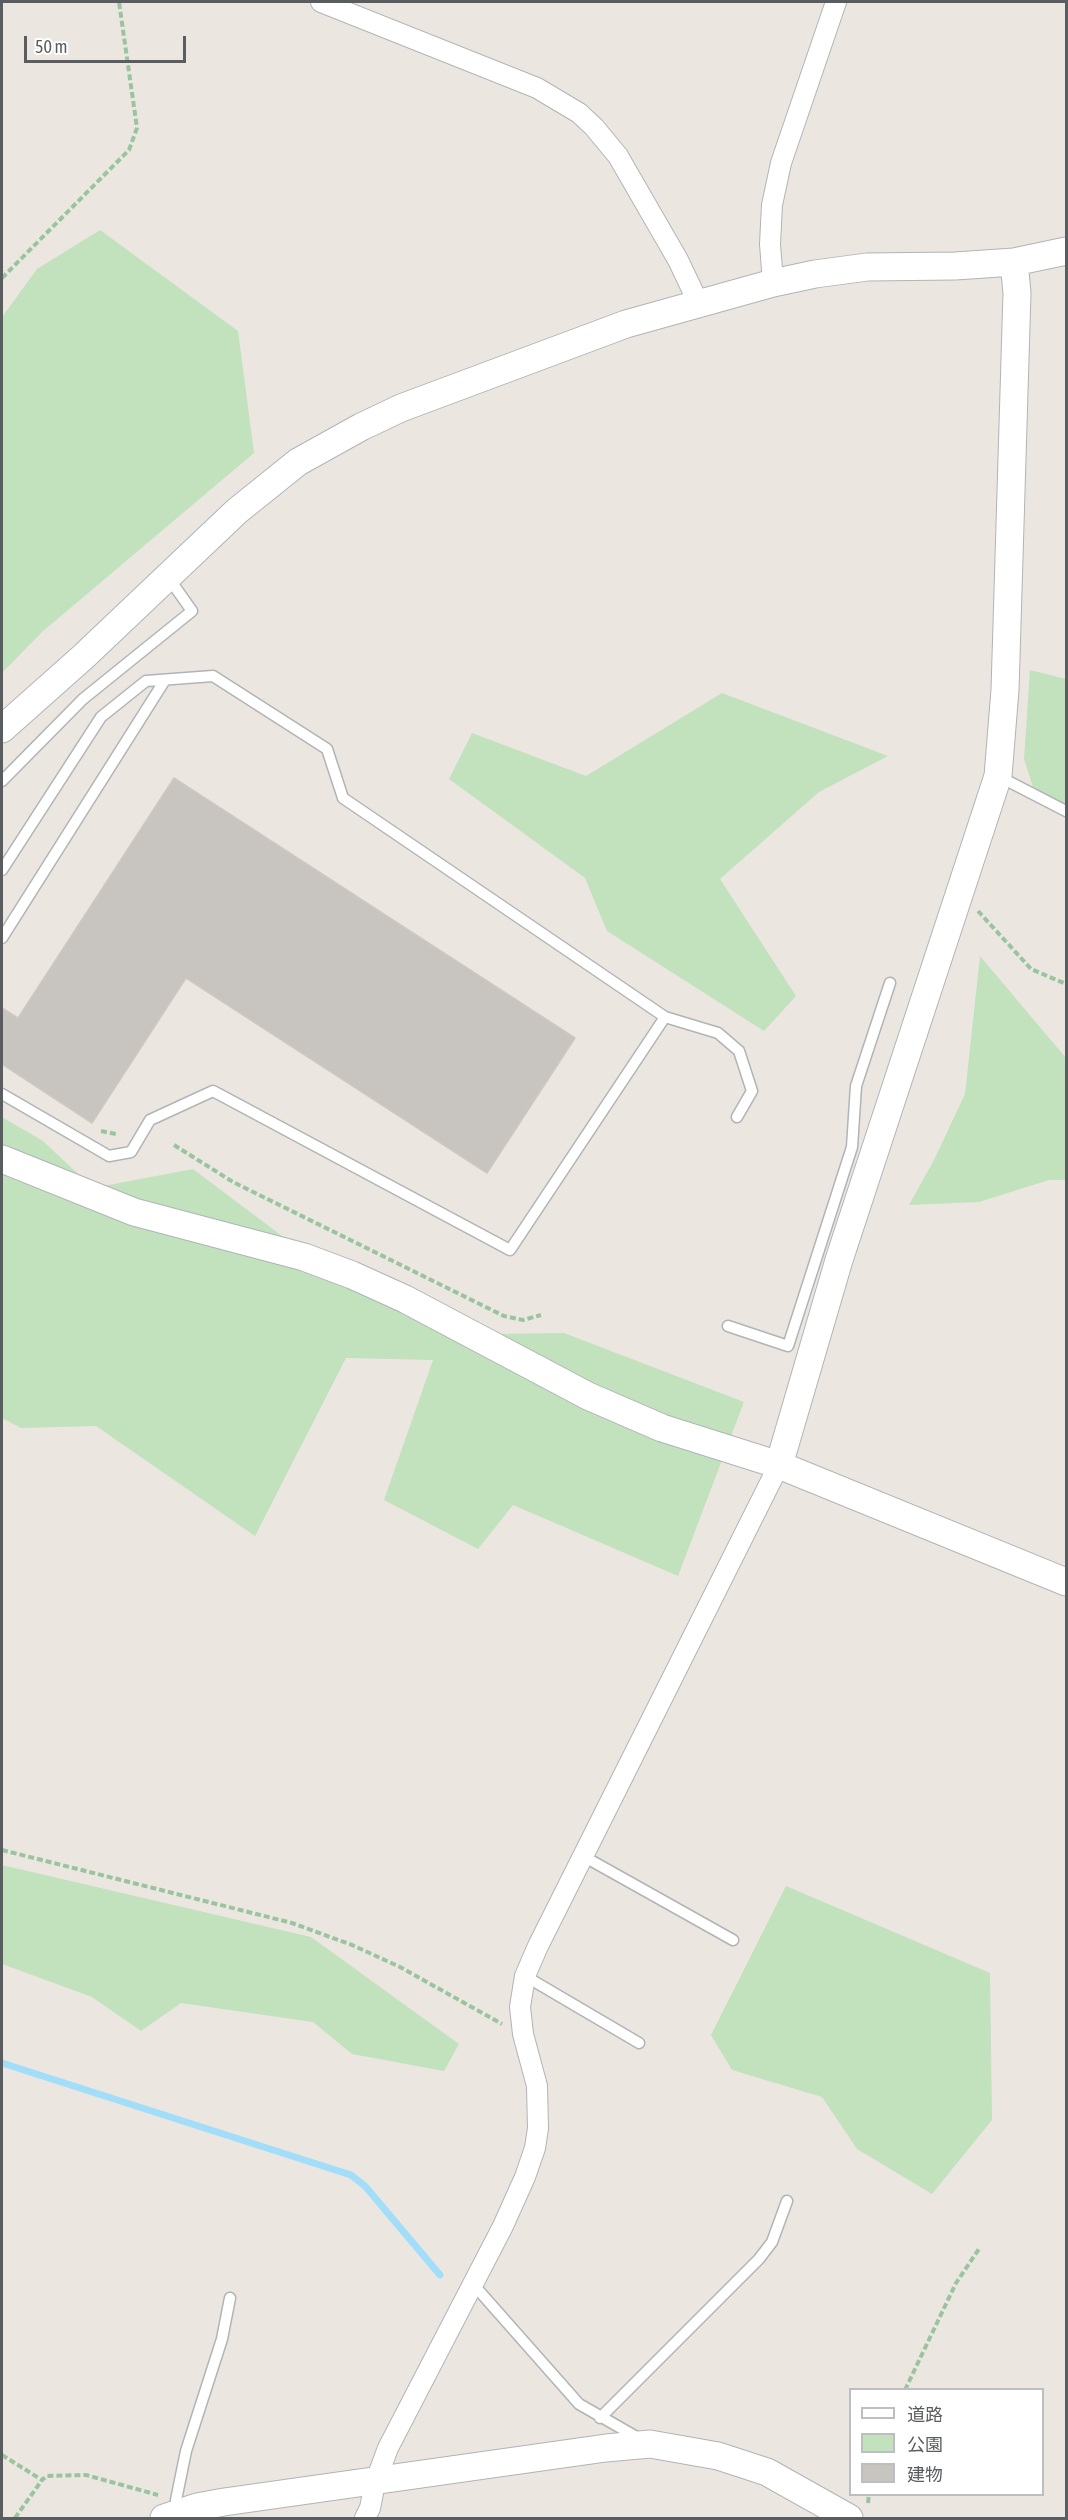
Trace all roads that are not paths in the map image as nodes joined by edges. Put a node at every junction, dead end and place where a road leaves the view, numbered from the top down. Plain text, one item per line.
1 (321, 2) edge
2 (836, 2) edge
3 (1066, 251) edge
4 (1014, 262) junction
5 (773, 283) junction
6 (698, 302) junction
7 (167, 576) junction
8 (165, 680) junction
9 (2, 729) edge
10 (998, 776) junction
11 (2, 781) edge
12 (1066, 811) edge
13 (2, 870) edge
14 (2, 938) edge
15 (890, 984) dead end
16 (665, 1017) junction
17 (2, 1094) edge
18 (737, 1117) dead end
19 (2, 1159) edge
20 (728, 1326) dead end
21 (779, 1465) junction
22 (1066, 1582) edge
23 (583, 1856) junction
24 (733, 1940) dead end
25 (525, 1976) junction
26 (639, 2043) dead end
27 (787, 2202) dead end
28 (473, 2284) junction
29 (230, 2298) dead end
30 (600, 2418) junction
31 (650, 2444) junction
32 (375, 2482) junction
33 (174, 2510) edge
34 (365, 2518) edge
35 (849, 2518) edge

1 - 6 street
2 - 5 street
3 - 4 street
4 - 5 street
4 - 10 street
5 - 6 street
6 - 7 street
7 - 9 street
7 - 11 lane
8 - 13 lane
8 - 14 lane
8 - 16 lane
10 - 12 lane
10 - 21 street
15 - 20 lane
16 - 17 lane
16 - 18 lane
19 - 21 street
21 - 22 street
21 - 23 street
23 - 24 lane
23 - 25 street
25 - 26 lane
25 - 28 street
27 - 30 lane
28 - 30 lane
28 - 32 street
29 - 33 lane
30 - 31 lane
31 - 32 street
31 - 35 street
32 - 33 street
32 - 34 street

